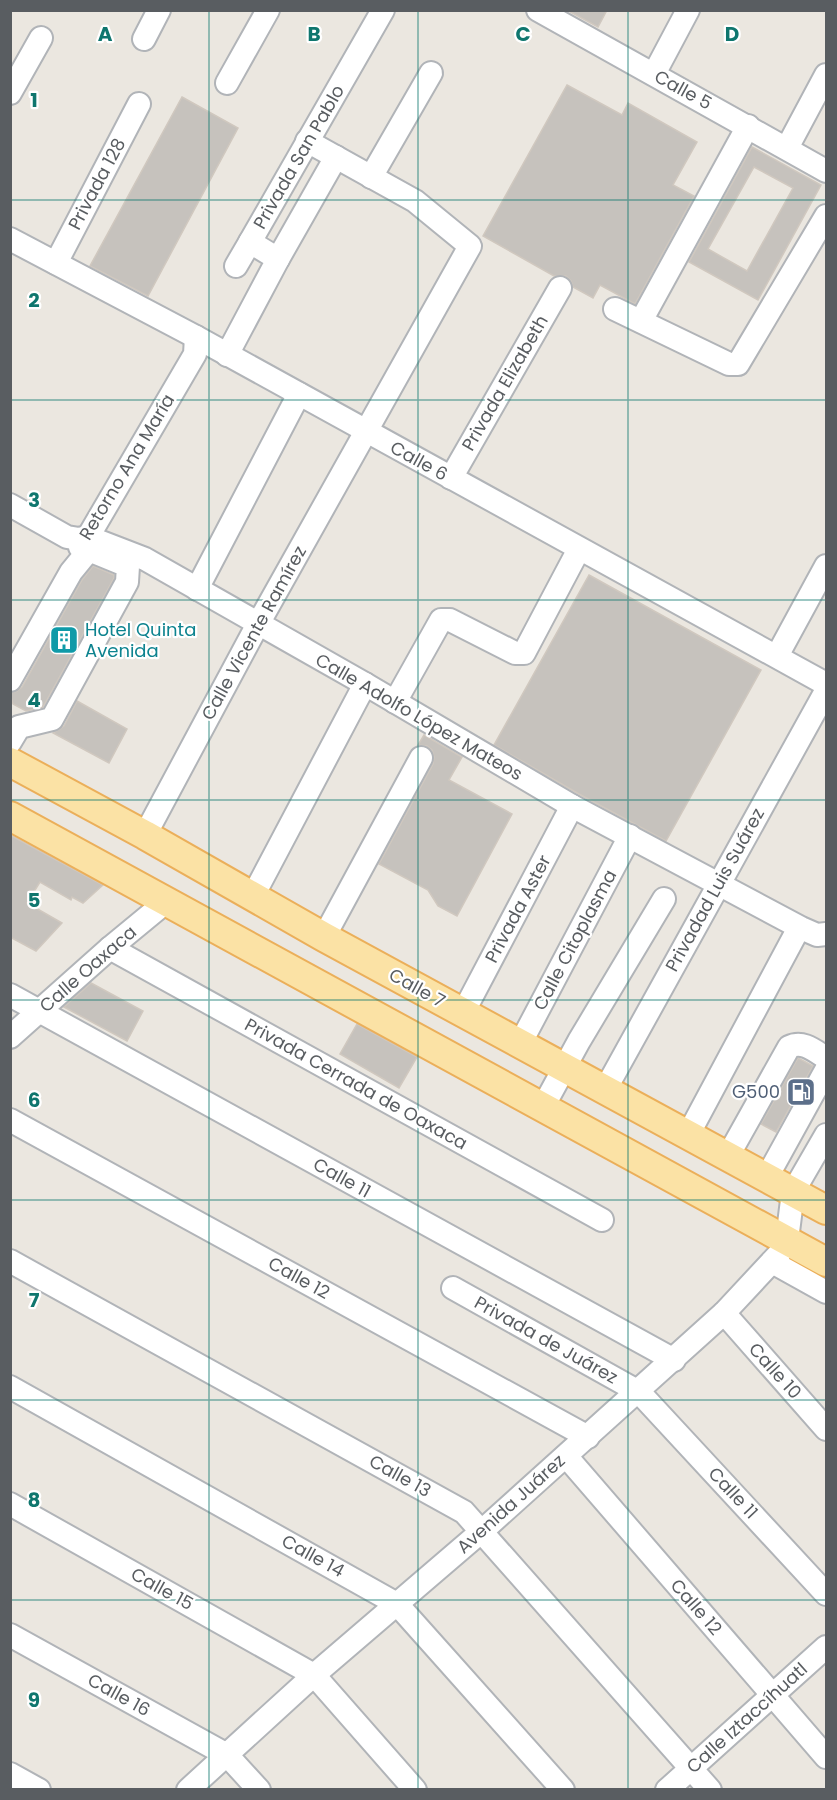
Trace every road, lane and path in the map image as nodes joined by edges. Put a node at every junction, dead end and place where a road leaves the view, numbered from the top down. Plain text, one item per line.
1 (159, 10) edge
2 (268, 10) edge
3 (383, 10) edge
4 (538, 10) edge
5 (688, 10) edge
6 (41, 38) dead end
7 (144, 39) dead end
8 (431, 73) dead end
9 (654, 74) junction
10 (826, 75) edge
11 (227, 83) dead end
12 (10, 93) edge
13 (139, 104) dead end
14 (748, 126) junction
15 (307, 141) junction
16 (787, 148) junction
17 (336, 157) junction
18 (826, 171) edge
19 (371, 177) junction
20 (826, 216) edge
21 (10, 239) edge
22 (250, 242) junction
23 (278, 259) junction
24 (56, 263) junction
25 (236, 267) dead end
26 (560, 288) dead end
27 (615, 309) dead end
28 (641, 321) junction
29 (196, 337) junction
30 (227, 355) junction
31 (299, 394) junction
32 (365, 431) junction
33 (451, 478) junction
34 (10, 505) edge
35 (88, 537) junction
36 (579, 549) junction
37 (826, 566) edge
38 (196, 589) junction
39 (258, 624) junction
40 (10, 654) edge
41 (777, 656) junction
42 (10, 680) edge
43 (365, 684) junction
44 (826, 684) edge
45 (826, 691) edge
46 (395, 702) junction
47 (13, 725) edge
48 (421, 758) dead end
49 (10, 762) edge
50 (572, 806) junction
51 (10, 816) edge
52 (145, 835) junction
53 (630, 836) junction
54 (718, 884) junction
55 (253, 896) junction
56 (664, 899) dead end
57 (167, 901) junction
58 (826, 934) edge
59 (324, 937) junction
60 (794, 938) dead end
61 (110, 948) junction
62 (10, 995) edge
63 (40, 1012) junction
64 (463, 1013) junction
65 (10, 1037) edge
66 (520, 1044) junction
67 (826, 1058) edge
68 (566, 1069) junction
69 (826, 1070) edge
70 (605, 1090) junction
71 (543, 1107) junction
72 (10, 1120) edge
73 (688, 1135) junction
74 (826, 1135) edge
75 (728, 1156) junction
76 (766, 1178) junction
77 (793, 1192) junction
78 (826, 1210) edge
79 (602, 1220) dead end
80 (780, 1251) junction
81 (10, 1261) edge
82 (826, 1262) edge
83 (453, 1288) dead end
84 (826, 1292) edge
85 (724, 1313) junction
86 (674, 1360) junction
87 (10, 1387) edge
88 (639, 1392) junction
89 (826, 1429) edge
90 (588, 1437) junction
91 (566, 1455) junction
92 (10, 1504) edge
93 (482, 1531) junction
94 (826, 1594) edge
95 (397, 1604) junction
96 (10, 1635) edge
97 (826, 1647) edge
98 (314, 1675) junction
99 (772, 1695) junction
100 (227, 1755) junction
101 (826, 1757) edge
102 (691, 1768) junction
103 (10, 1774) edge
104 (39, 1790) edge
105 (188, 1790) edge
106 (259, 1790) edge
107 (415, 1790) edge
108 (563, 1790) edge
109 (666, 1790) edge
110 (710, 1790) edge

1 - 7 street
2 - 11 street
3 - 15 street, Privada San Pablo
4 - 9 street, Calle 5
5 - 9 street
6 - 12 street
8 - 19 street
9 - 14 street, Calle 5
10 - 16 street
13 - 24 street, Privada 128
14 - 16 street, Calle 5
14 - 28 street
15 - 17 street
15 - 22 street, Privada San Pablo
16 - 18 street, Calle 5
17 - 19 street
17 - 23 street
19 - 32 street, Calle Vicente Ramírez
20 - 28 street
21 - 24 street, Calle 6
22 - 23 street, Privada San Pablo
22 - 25 street
23 - 30 street
24 - 29 street, Calle 6
26 - 33 street, Privada Elizabeth
27 - 28 street
29 - 30 street, Calle 6
29 - 35 street, Retorno Ana María
30 - 31 street, Calle 6
31 - 32 street, Calle 6
31 - 38 street
32 - 33 street, Calle 6
32 - 39 street, Calle Vicente Ramírez
33 - 36 street, Calle 6
34 - 35 street, Calle Adolfo López Mateos
35 - 38 street, Calle Adolfo López Mateos
35 - 40 street, Retorno Ana María
36 - 41 street, Calle 6
36 - 46 street
37 - 41 street
38 - 39 street, Calle Adolfo López Mateos
39 - 43 street, Calle Adolfo López Mateos
39 - 52 street, Calle Vicente Ramírez
41 - 44 street, Calle 6
42 - 47 street
43 - 46 street, Calle Adolfo López Mateos
43 - 55 street
45 - 54 street, Privadad Luis Suárez
46 - 50 street, Calle Adolfo López Mateos
48 - 59 street
49 - 52 main road, Calle 7
50 - 53 street, Calle Adolfo López Mateos
50 - 64 street, Privada Aster
51 - 57 main road
52 - 55 main road, Calle 7
53 - 54 street, Calle Adolfo López Mateos
53 - 66 street, Calle Citoplasma
54 - 58 street, Calle Adolfo López Mateos
54 - 70 street, Privadad Luis Suárez
55 - 59 main road, Calle 7
56 - 68 street
57 - 61 street, Calle Oaxaca
57 - 71 main road
59 - 64 main road, Calle 7
60 - 73 street
61 - 63 street, Calle Oaxaca
61 - 79 street, Privada Cerrada de Oaxaca
62 - 63 street, Calle 11
63 - 65 street, Calle Oaxaca
63 - 86 street, Calle 11
64 - 66 main road, Calle 7
66 - 68 main road, Calle 7
67 - 75 street
68 - 70 main road, Calle 7
68 - 71 street
69 - 76 street
70 - 73 main road, Calle 7
71 - 80 main road
72 - 90 street, Calle 12
73 - 75 main road, Calle 7
74 - 77 street
75 - 76 main road, Calle 7
76 - 77 main road, Calle 7
77 - 78 main road, Calle 7
77 - 80 street
80 - 82 main road
80 - 84 street
80 - 85 street, Avenida Juárez
81 - 93 street, Calle 13
83 - 88 street, Privada de Juárez
85 - 86 street, Avenida Juárez
85 - 89 street, Calle 10
86 - 88 street, Avenida Juárez
87 - 95 street, Calle 14
88 - 90 street, Avenida Juárez
88 - 94 street, Calle 11
90 - 91 street, Avenida Juárez
91 - 93 street, Avenida Juárez
91 - 99 street, Calle 12
92 - 98 street, Calle 15
93 - 95 street, Avenida Juárez
93 - 102 street, Calle 13
95 - 98 street, Avenida Juárez
95 - 108 street, Calle 14
96 - 100 street, Calle 16
97 - 99 street, Calle Iztaccíhuatl
98 - 100 street, Avenida Juárez
98 - 107 street, Calle 15
99 - 101 street, Calle 12
99 - 102 street, Calle Iztaccíhuatl
100 - 105 street, Avenida Juárez
100 - 106 street, Calle 16
102 - 109 street, Calle Iztaccíhuatl
102 - 110 street, Calle 13
103 - 104 street

